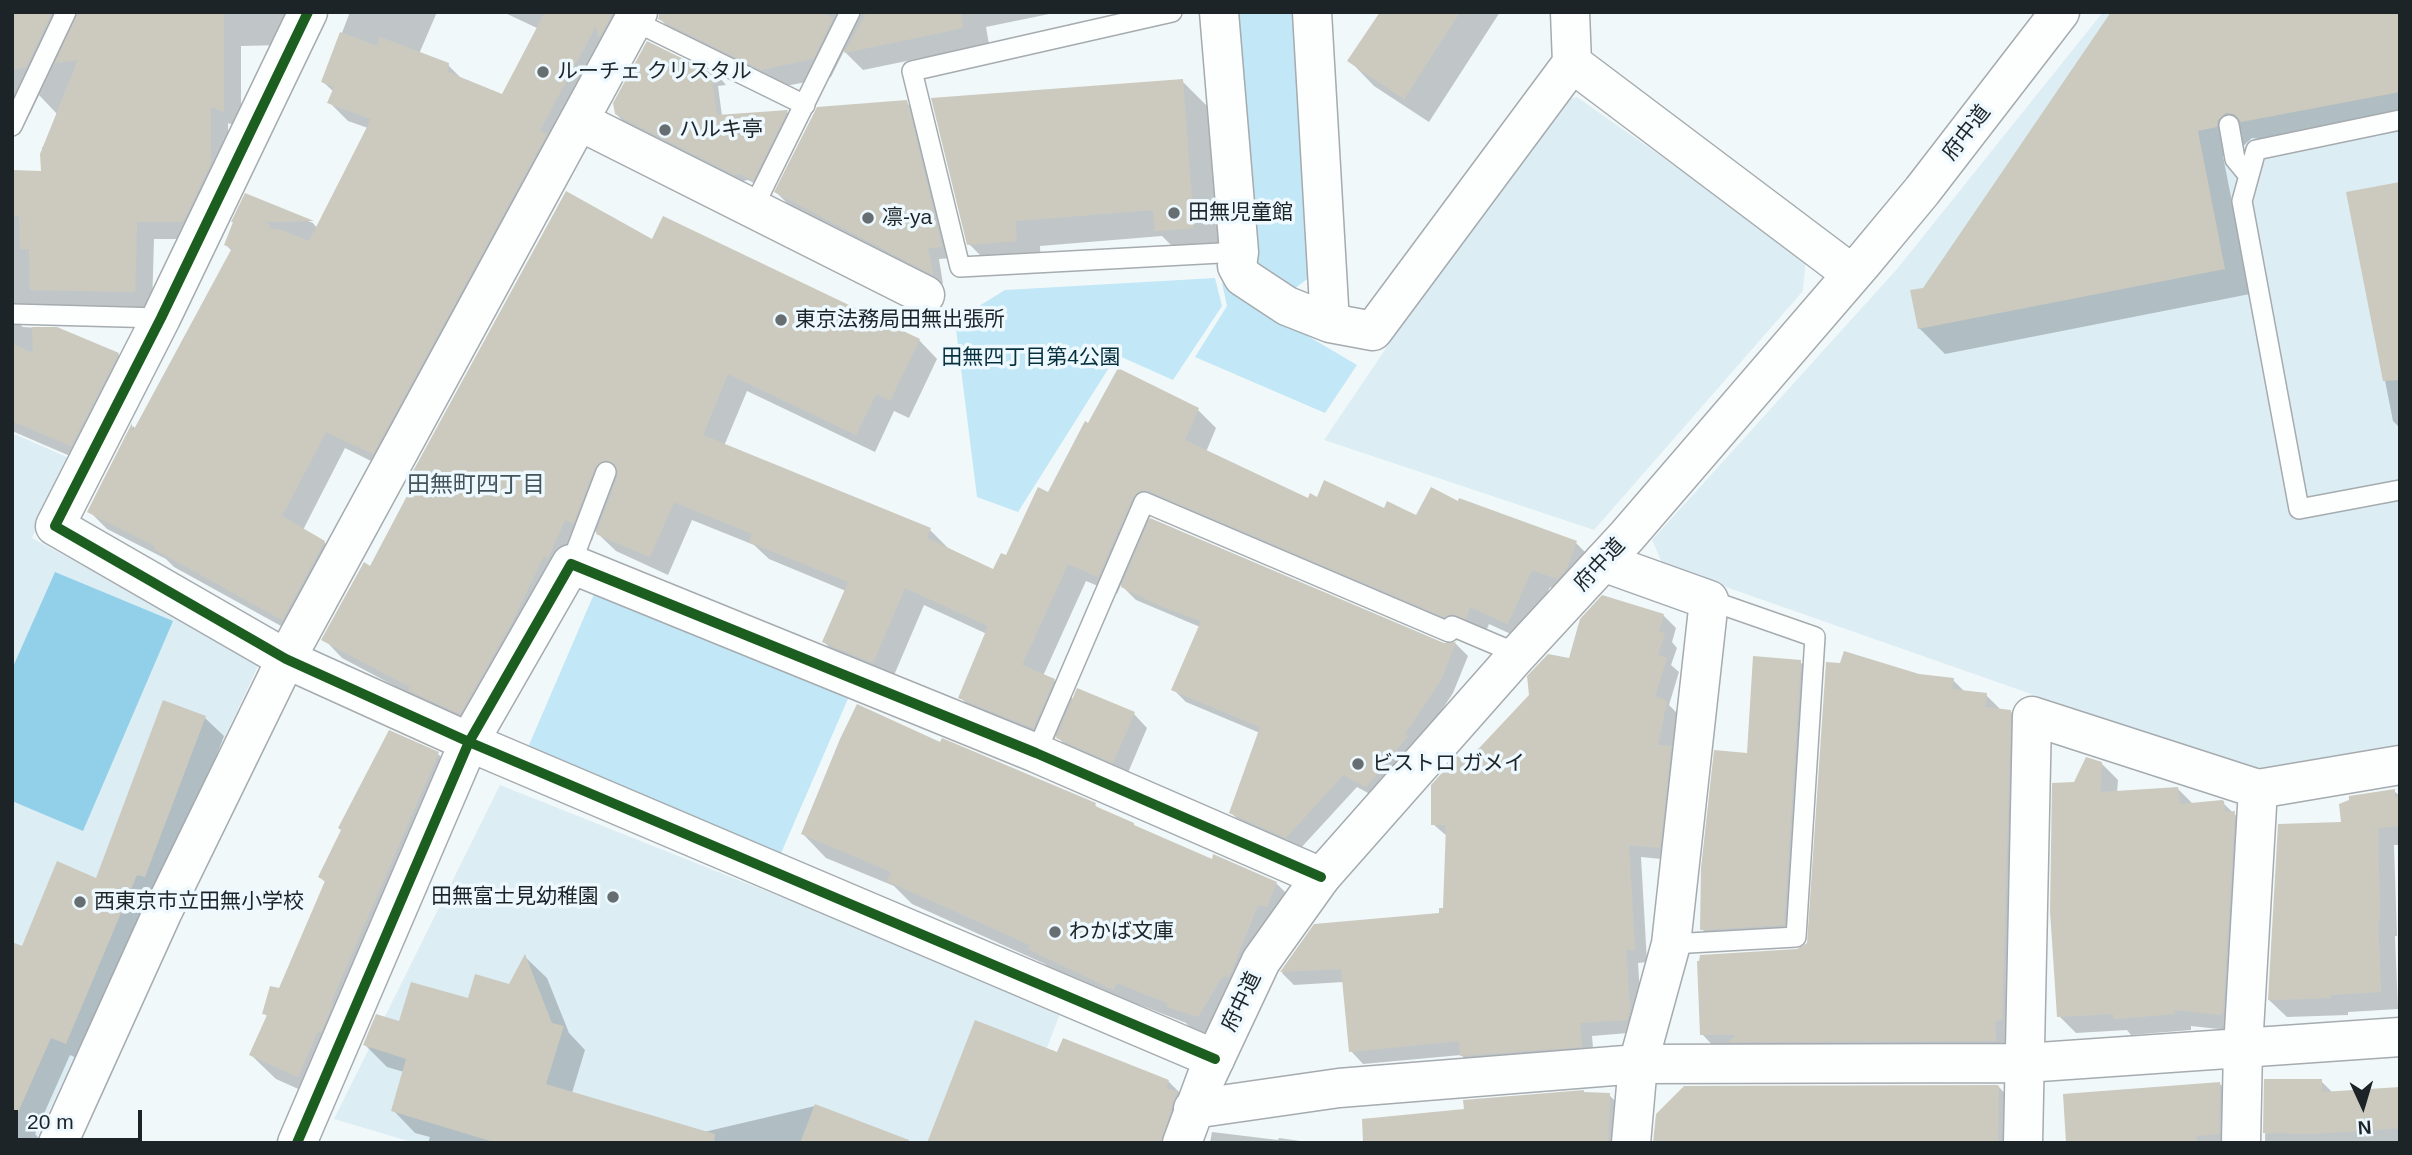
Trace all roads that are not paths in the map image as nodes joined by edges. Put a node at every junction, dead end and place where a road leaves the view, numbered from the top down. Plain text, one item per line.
1 (66, 12) edge
2 (307, 12) edge
3 (850, 12) edge
4 (1172, 12) edge
5 (1219, 12) edge
6 (1312, 12) edge
7 (1570, 12) edge
8 (2060, 12) edge
9 (636, 17) edge
10 (1572, 64) junction
11 (804, 105) junction
12 (2400, 120) edge
13 (579, 121) junction
14 (2229, 125) dead end
15 (12, 127) edge
16 (2249, 176) junction
17 (752, 209) junction
18 (1239, 252) junction
19 (1852, 274) junction
20 (925, 295) dead end
21 (12, 314) edge
22 (161, 318) junction
23 (1330, 323) junction
24 (606, 472) dead end
25 (2400, 490) edge
26 (1603, 562) junction
27 (571, 564) junction
28 (1709, 600) junction
29 (1518, 654) junction
30 (286, 659) junction
31 (469, 742) junction
32 (1036, 752) junction
33 (2400, 765) edge
34 (2258, 789) junction
35 (1321, 877) junction
36 (1671, 944) junction
37 (2400, 1037) edge
38 (2244, 1048) junction
39 (1215, 1059) junction
40 (2025, 1063) junction
41 (1638, 1064) junction
42 (1187, 1126) edge
43 (58, 1143) edge
44 (297, 1143) edge
45 (1631, 1143) edge
46 (2023, 1143) edge
47 (2241, 1143) edge

1 - 15 lane
2 - 22 street
3 - 11 lane
4 - 18 lane
5 - 18 street
6 - 23 street
7 - 10 street
8 - 19 street, 府中道
9 - 11 lane
9 - 13 street
10 - 19 street
10 - 23 street
11 - 17 lane
12 - 16 lane
13 - 17 street
13 - 30 street
14 - 16 lane
16 - 25 lane
17 - 20 street
18 - 23 street
19 - 26 street, 府中道
21 - 22 lane
22 - 30 street
24 - 27 lane
26 - 28 street
26 - 29 street, 府中道
27 - 31 street
27 - 32 street
28 - 36 street
28 - 36 lane
29 - 32 lane
29 - 35 street, 府中道
30 - 31 street
30 - 43 street
31 - 39 street
31 - 44 street
32 - 35 street
33 - 34 street
34 - 38 street
34 - 40 street
35 - 39 street, 府中道
36 - 41 street
37 - 38 street
38 - 40 street
38 - 47 street
39 - 42 street, 府中道
40 - 41 street
40 - 46 street
41 - 42 street
41 - 45 street

